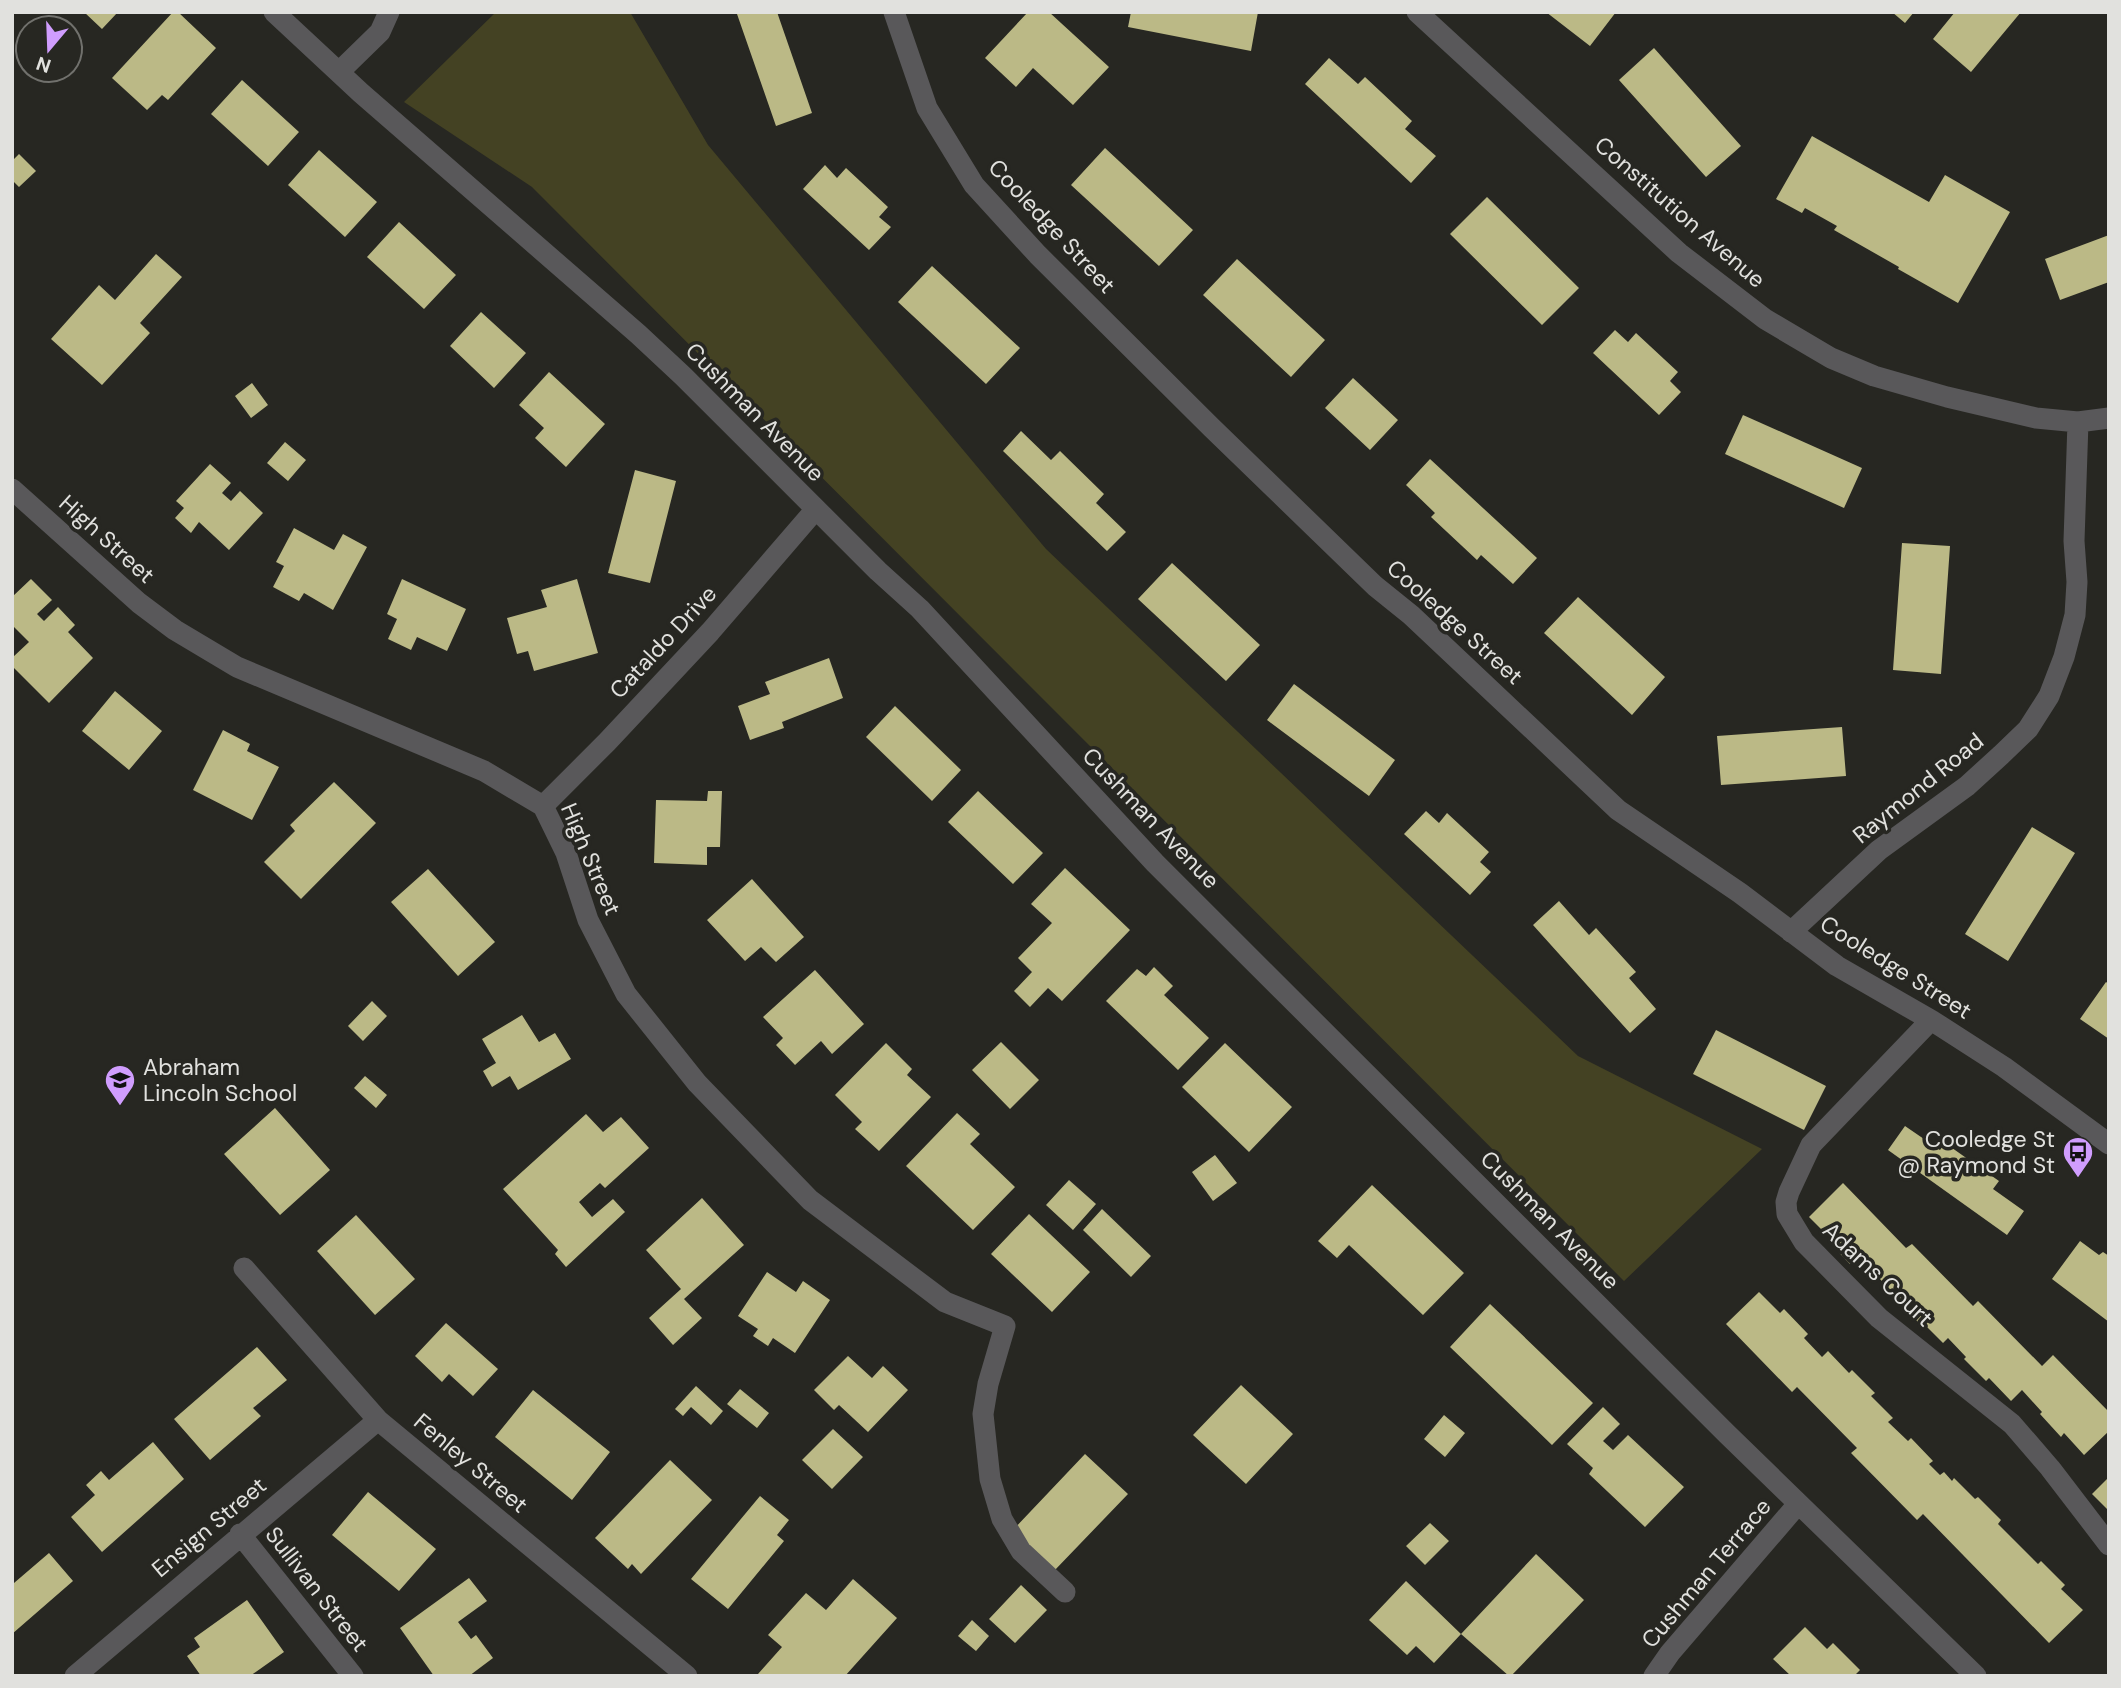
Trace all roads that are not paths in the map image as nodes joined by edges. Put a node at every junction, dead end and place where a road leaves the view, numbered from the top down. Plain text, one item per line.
1 (274, 12) edge
2 (389, 12) edge
3 (894, 12) edge
4 (1417, 12) edge
5 (339, 72) junction
6 (2109, 418) edge
7 (2078, 422) junction
8 (12, 489) edge
9 (816, 509) junction
10 (543, 806) junction
11 (1791, 932) junction
12 (1931, 1020) junction
13 (2109, 1144) edge
14 (244, 1268) dead end
15 (378, 1420) junction
16 (1798, 1504) junction
17 (240, 1534) junction
18 (2109, 1545) edge
19 (1066, 1592) dead end
20 (75, 1676) edge
21 (353, 1676) edge
22 (687, 1676) edge
23 (1654, 1676) edge
24 (1976, 1676) edge

1 - 5 street, Cushman Avenue
2 - 5 street
3 - 11 street, Cooledge Street
4 - 7 street, Constitution Avenue
5 - 9 street, Cushman Avenue
6 - 7 street, Constitution Avenue
7 - 11 street, Raymond Road
8 - 10 street, High Street
9 - 10 street, Cataldo Drive
9 - 16 street, Cushman Avenue
10 - 19 street, High Street
11 - 12 street, Cooledge Street
12 - 13 street, Cooledge Street
12 - 18 street, Adams Court
14 - 15 street, Fenley Street
15 - 17 street, Ensign Street
15 - 22 street, Fenley Street
16 - 23 street, Cushman Terrace
16 - 24 street, Cushman Avenue
17 - 20 street, Ensign Street
17 - 21 street, Sullivan Street

